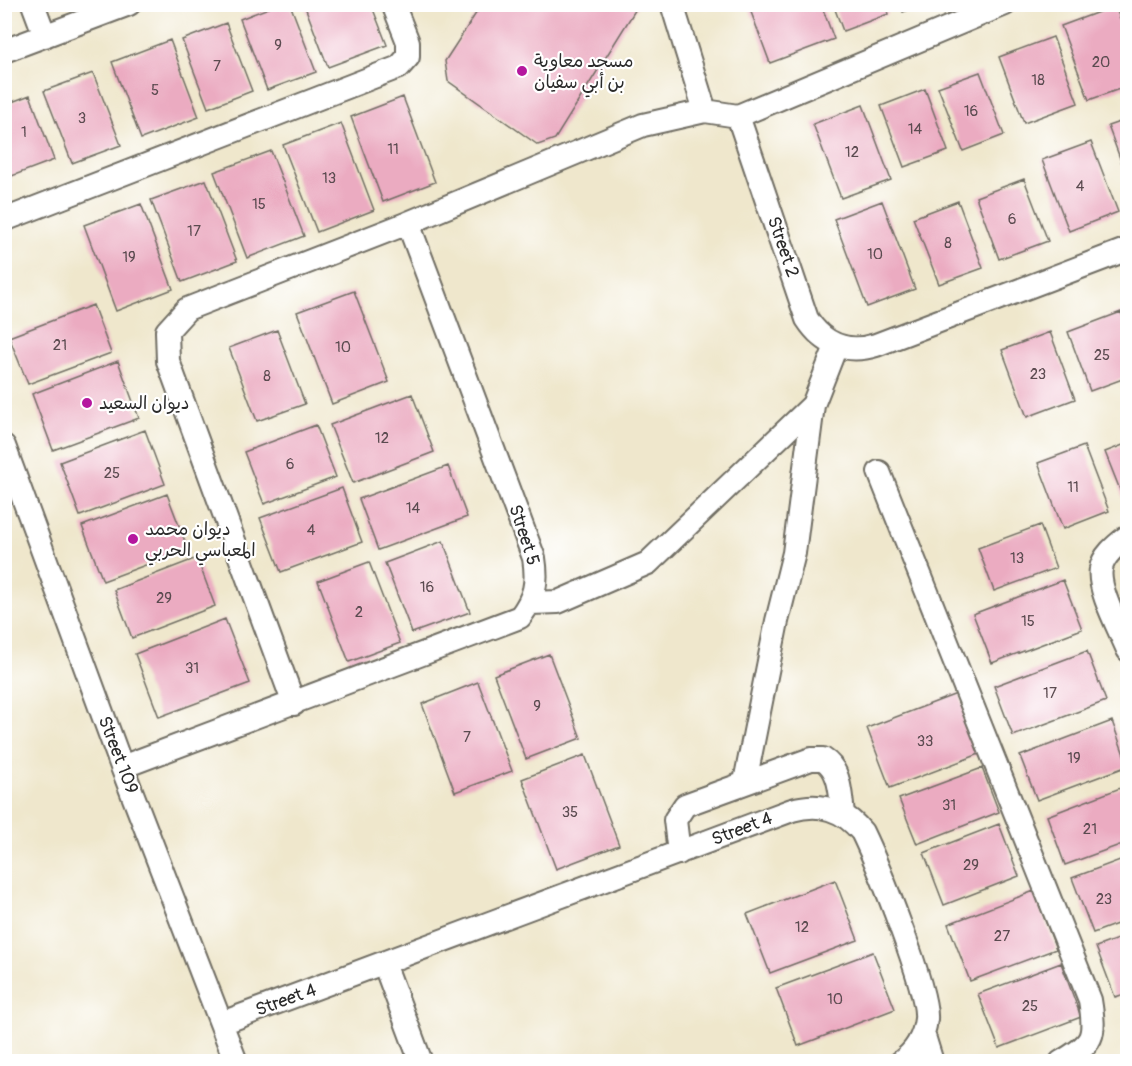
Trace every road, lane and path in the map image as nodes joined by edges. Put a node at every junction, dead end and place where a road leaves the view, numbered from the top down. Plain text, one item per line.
1 (33, 4) edge
2 (129, 4) edge
3 (393, 4) edge
4 (672, 4) edge
5 (1005, 4) edge
6 (45, 36) junction
7 (4, 51) edge
8 (705, 111) junction
9 (738, 116) junction
10 (4, 220) edge
11 (408, 223) junction
12 (1128, 249) edge
13 (836, 346) junction
14 (813, 405) junction
15 (4, 446) edge
16 (879, 472) dead end
17 (1128, 536) edge
18 (531, 603) junction
19 (1128, 650) edge
20 (294, 705) junction
21 (122, 767) junction
22 (745, 782) junction
23 (843, 813) junction
24 (679, 854) junction
25 (384, 963) junction
26 (222, 1023) junction
27 (923, 1033) junction
28 (236, 1062) edge
29 (421, 1062) edge
30 (900, 1062) edge
31 (932, 1062) edge
32 (1061, 1062) edge

1 - 6 street
2 - 6 street
3 - 10 street
4 - 8 street
5 - 9 street
6 - 7 street
8 - 9 street
8 - 11 street
9 - 13 street, Street 2
11 - 18 street, Street 5
11 - 20 street
12 - 13 street
13 - 14 street
14 - 18 street
14 - 22 street
15 - 21 street, Street 109
16 - 32 street
17 - 19 street
18 - 20 street
20 - 21 street
21 - 26 street, Street 109
22 - 23 street
22 - 24 street
23 - 24 street, Street 4
23 - 27 street
24 - 25 street, Street 4
25 - 26 street, Street 4
25 - 29 street
26 - 28 street, Street 109
27 - 30 street
27 - 31 street

